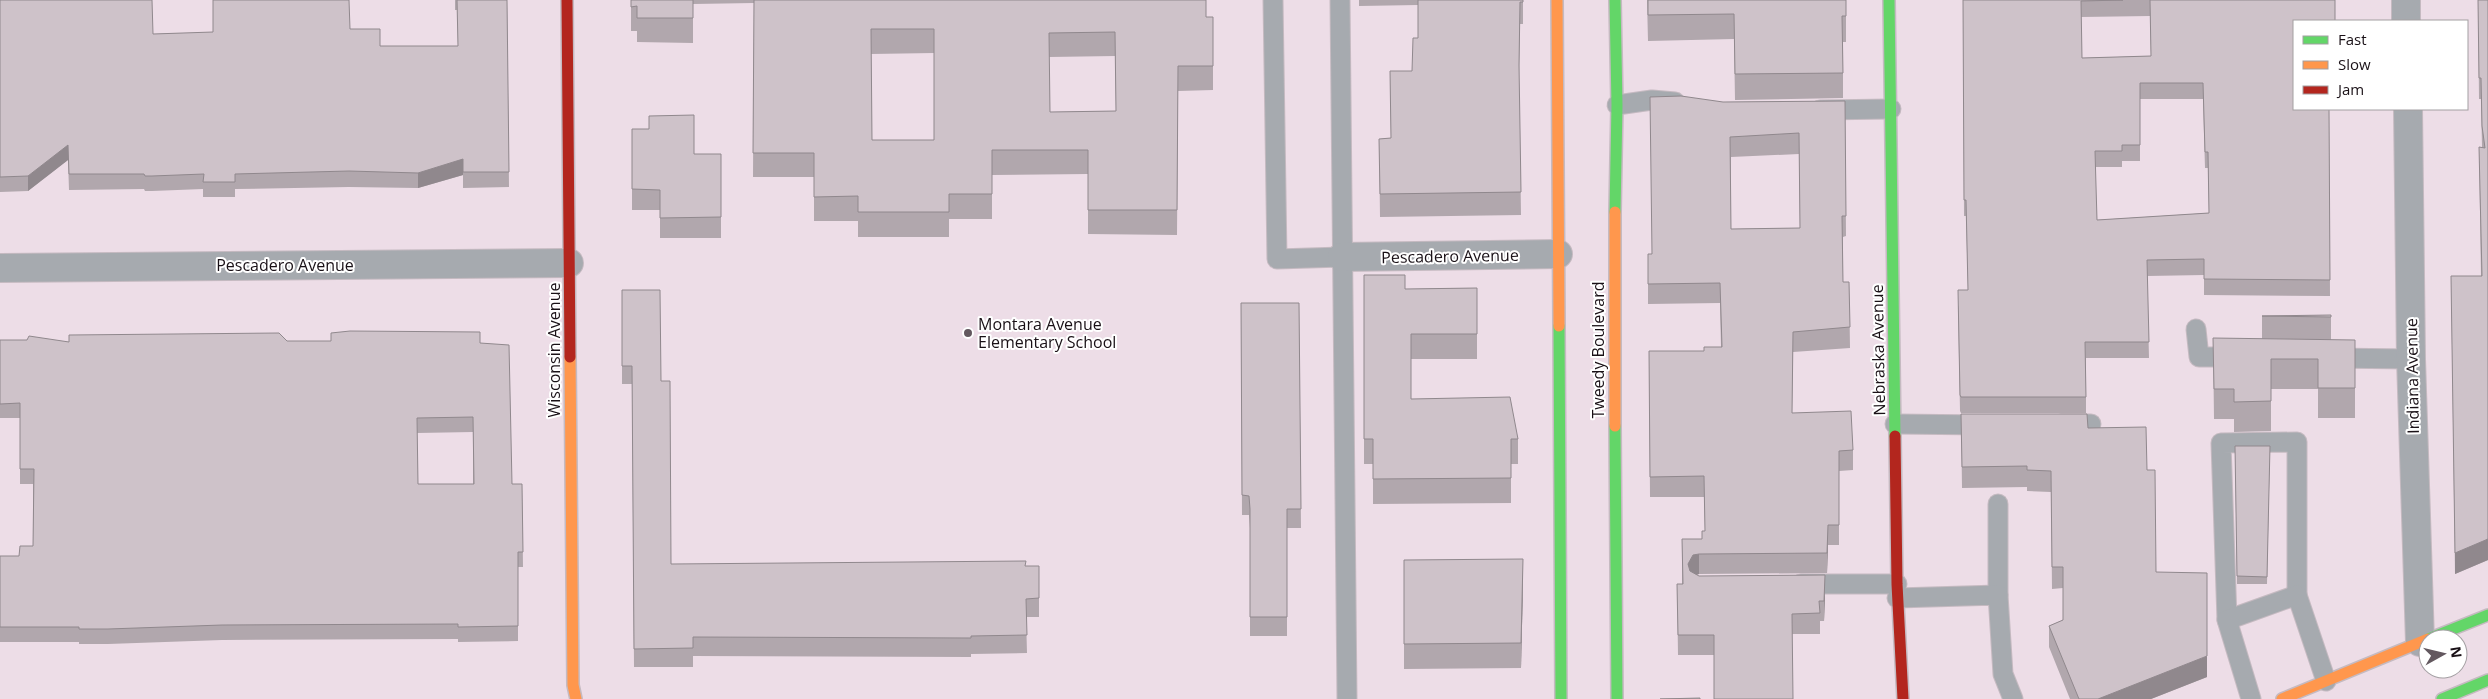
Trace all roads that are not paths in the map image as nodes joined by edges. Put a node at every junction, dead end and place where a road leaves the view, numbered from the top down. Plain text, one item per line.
1 (567, 0) edge
2 (1273, 0) edge
3 (1340, 0) edge
4 (1557, 0) edge
5 (1615, 0) edge
6 (1889, 0) edge
7 (2406, 0) edge
8 (2406, 20) edge
9 (1617, 105) junction
10 (1695, 106) edge
11 (1891, 109) junction
12 (1806, 110) edge
13 (2408, 110) edge
14 (1558, 254) junction
15 (1342, 257) junction
16 (569, 263) junction
17 (0, 268) edge
18 (2196, 329) dead end
19 (2256, 358) edge
20 (2314, 358) edge
21 (2411, 360) junction
22 (1895, 424) junction
23 (2004, 424) edge
24 (2043, 424) edge
25 (2091, 424) dead end
26 (1998, 504) dead end
27 (1786, 585) edge
28 (1897, 591) junction
29 (1998, 595) junction
30 (2297, 595) junction
31 (2488, 615) edge
32 (2227, 620) junction
33 (2424, 629) edge
34 (2453, 629) edge
35 (2418, 643) edge
36 (2488, 680) edge
37 (2326, 681) junction
38 (576, 699) edge
39 (1347, 699) edge
40 (1561, 699) edge
41 (1618, 699) edge
42 (1903, 699) edge
43 (2013, 699) edge
44 (2251, 699) edge
45 (2282, 699) edge
46 (2442, 699) edge

1 - 16 main road, Wisconsin Avenue
2 - 15 lane
3 - 15 lane
4 - 14 main road
5 - 9 main road, Tweedy Boulevard
6 - 11 main road, Nebraska Avenue
7 - 8 street
9 - 10 lane
9 - 41 main road, Tweedy Boulevard
11 - 12 lane
11 - 22 main road, Nebraska Avenue
13 - 21 street, Indiana Avenue
14 - 15 street, Pescadero Avenue
14 - 40 main road
15 - 39 lane
16 - 17 street, Pescadero Avenue
16 - 38 main road, Wisconsin Avenue
18 - 19 lane
20 - 21 lane
21 - 33 street, Indiana Avenue
22 - 23 lane
22 - 28 main road, Nebraska Avenue
24 - 25 lane
26 - 29 lane
27 - 28 lane
28 - 29 lane
28 - 42 main road, Nebraska Avenue
29 - 43 lane
30 - 32 lane
30 - 32 lane
30 - 37 lane
31 - 34 main road
32 - 44 lane
35 - 37 main road
36 - 46 main road
37 - 45 main road

